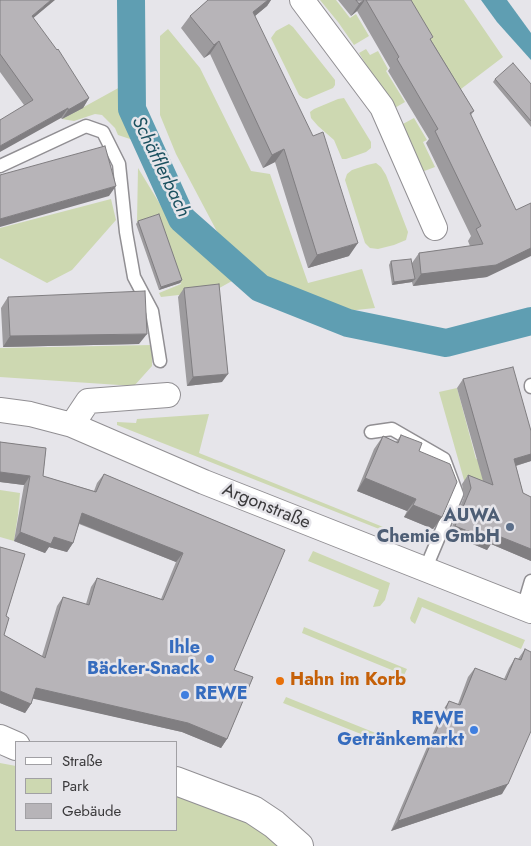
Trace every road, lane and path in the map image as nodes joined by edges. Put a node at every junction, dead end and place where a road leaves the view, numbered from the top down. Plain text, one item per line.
1 (302, 0) edge
2 (0, 166) edge
3 (434, 228) dead end
4 (160, 361) dead end
5 (168, 395) dead end
6 (0, 410) edge
7 (72, 425) junction
8 (371, 432) dead end
9 (425, 570) junction
10 (531, 581) edge
11 (527, 609) edge
12 (0, 739) edge
13 (15, 746) edge
14 (178, 782) edge
15 (299, 846) edge

1 - 3 street
2 - 4 lane
5 - 7 street
6 - 7 street, Argonstraße
7 - 9 street, Argonstraße
8 - 9 lane
9 - 11 street, Argonstraße
10 - 11 lane
12 - 13 street
14 - 15 street

